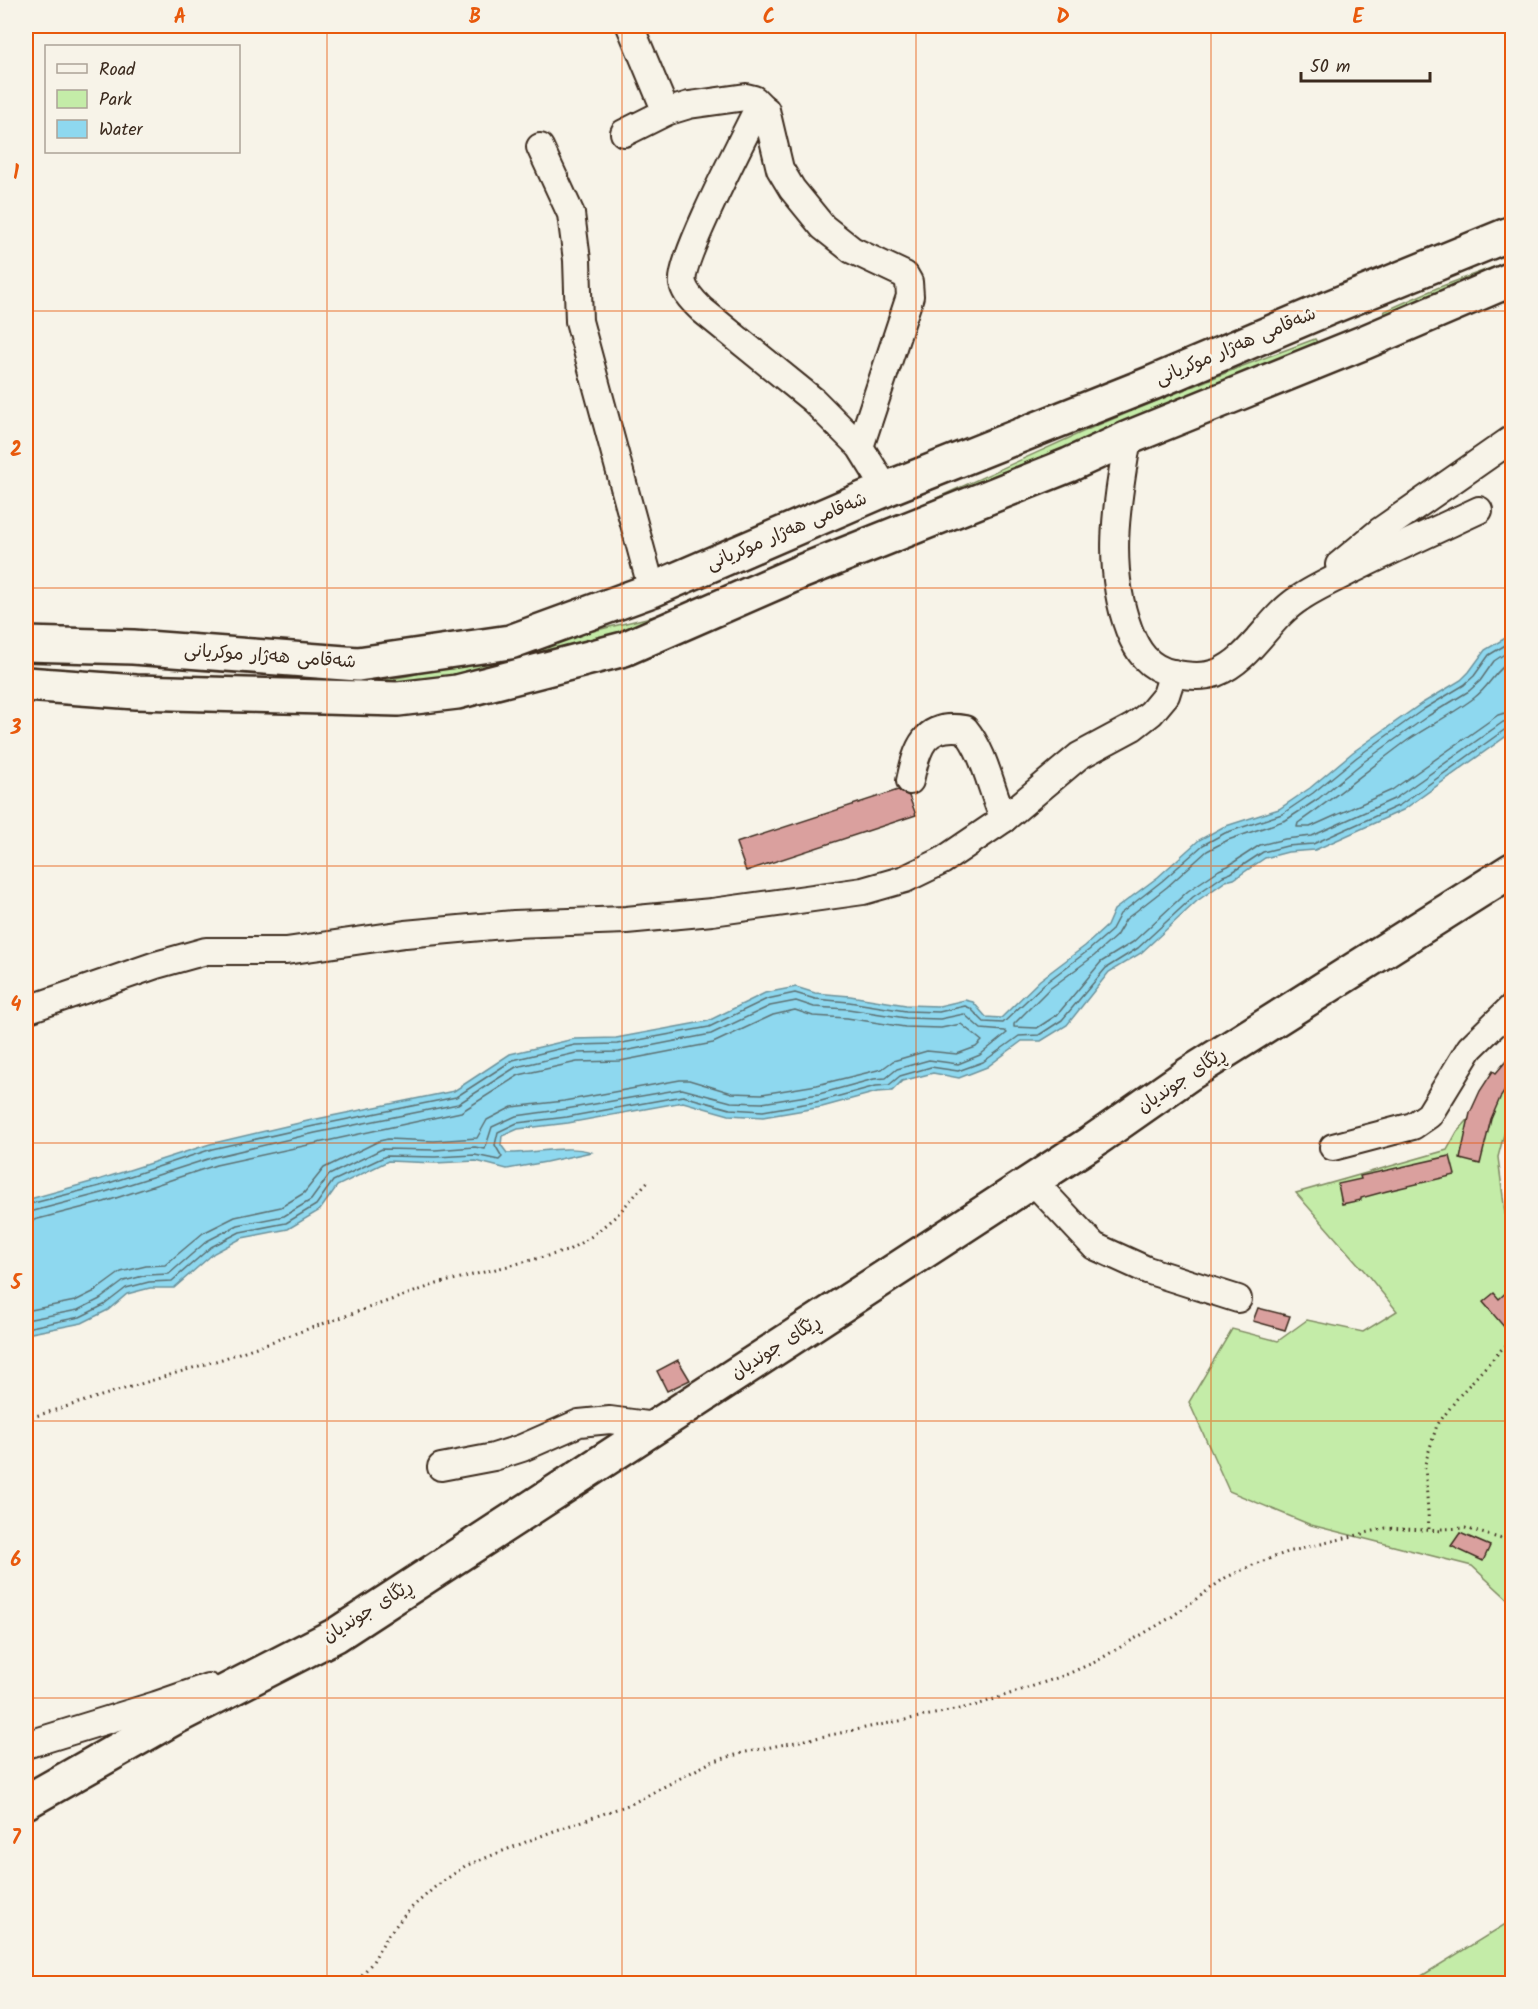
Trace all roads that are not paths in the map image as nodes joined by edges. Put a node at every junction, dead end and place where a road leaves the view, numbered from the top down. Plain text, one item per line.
1 (630, 26) edge
2 (763, 108) junction
3 (666, 112) junction
4 (624, 133) dead end
5 (540, 147) dead end
6 (1512, 233) edge
7 (1512, 279) edge
8 (1331, 307) junction
9 (1365, 342) junction
10 (1128, 438) junction
11 (1512, 439) edge
12 (860, 447) junction
13 (886, 489) junction
14 (1479, 510) dead end
15 (652, 590) junction
16 (1299, 598) junction
17 (26, 644) edge
18 (1173, 673) junction
19 (26, 684) edge
20 (910, 781) dead end
21 (1004, 819) junction
22 (1512, 870) edge
23 (1512, 1006) edge
24 (26, 1010) edge
25 (1333, 1147) dead end
26 (1032, 1180) junction
27 (1238, 1299) dead end
28 (655, 1426) junction
29 (441, 1467) dead end
30 (336, 1635) junction
31 (26, 1745) edge
32 (26, 1802) edge

1 - 3 street
2 - 3 street
2 - 12 street
2 - 12 street
3 - 4 street
5 - 15 street
6 - 8 main road, شەقامی ھەژار موکریانی
7 - 9 main road, شەقامی ھەژار موکریانی
8 - 9 main road
8 - 13 main road, شەقامی ھەژار موکریانی
9 - 10 main road, شەقامی ھەژار موکریانی
10 - 18 street
10 - 19 main road, شەقامی ھەژار موکریانی
11 - 16 street
12 - 13 street
13 - 15 main road, شەقامی ھەژار موکریانی
14 - 16 street
15 - 17 main road, شەقامی ھەژار موکریانی
16 - 18 street
18 - 21 street
20 - 21 street
21 - 24 street
22 - 26 main road, ڕێگای جوندیان
23 - 25 street
26 - 27 street
26 - 28 main road, ڕێگای جوندیان
28 - 29 street
28 - 30 main road, ڕێگای جوندیان
30 - 31 street
30 - 32 main road, ڕێگای جوندیان

